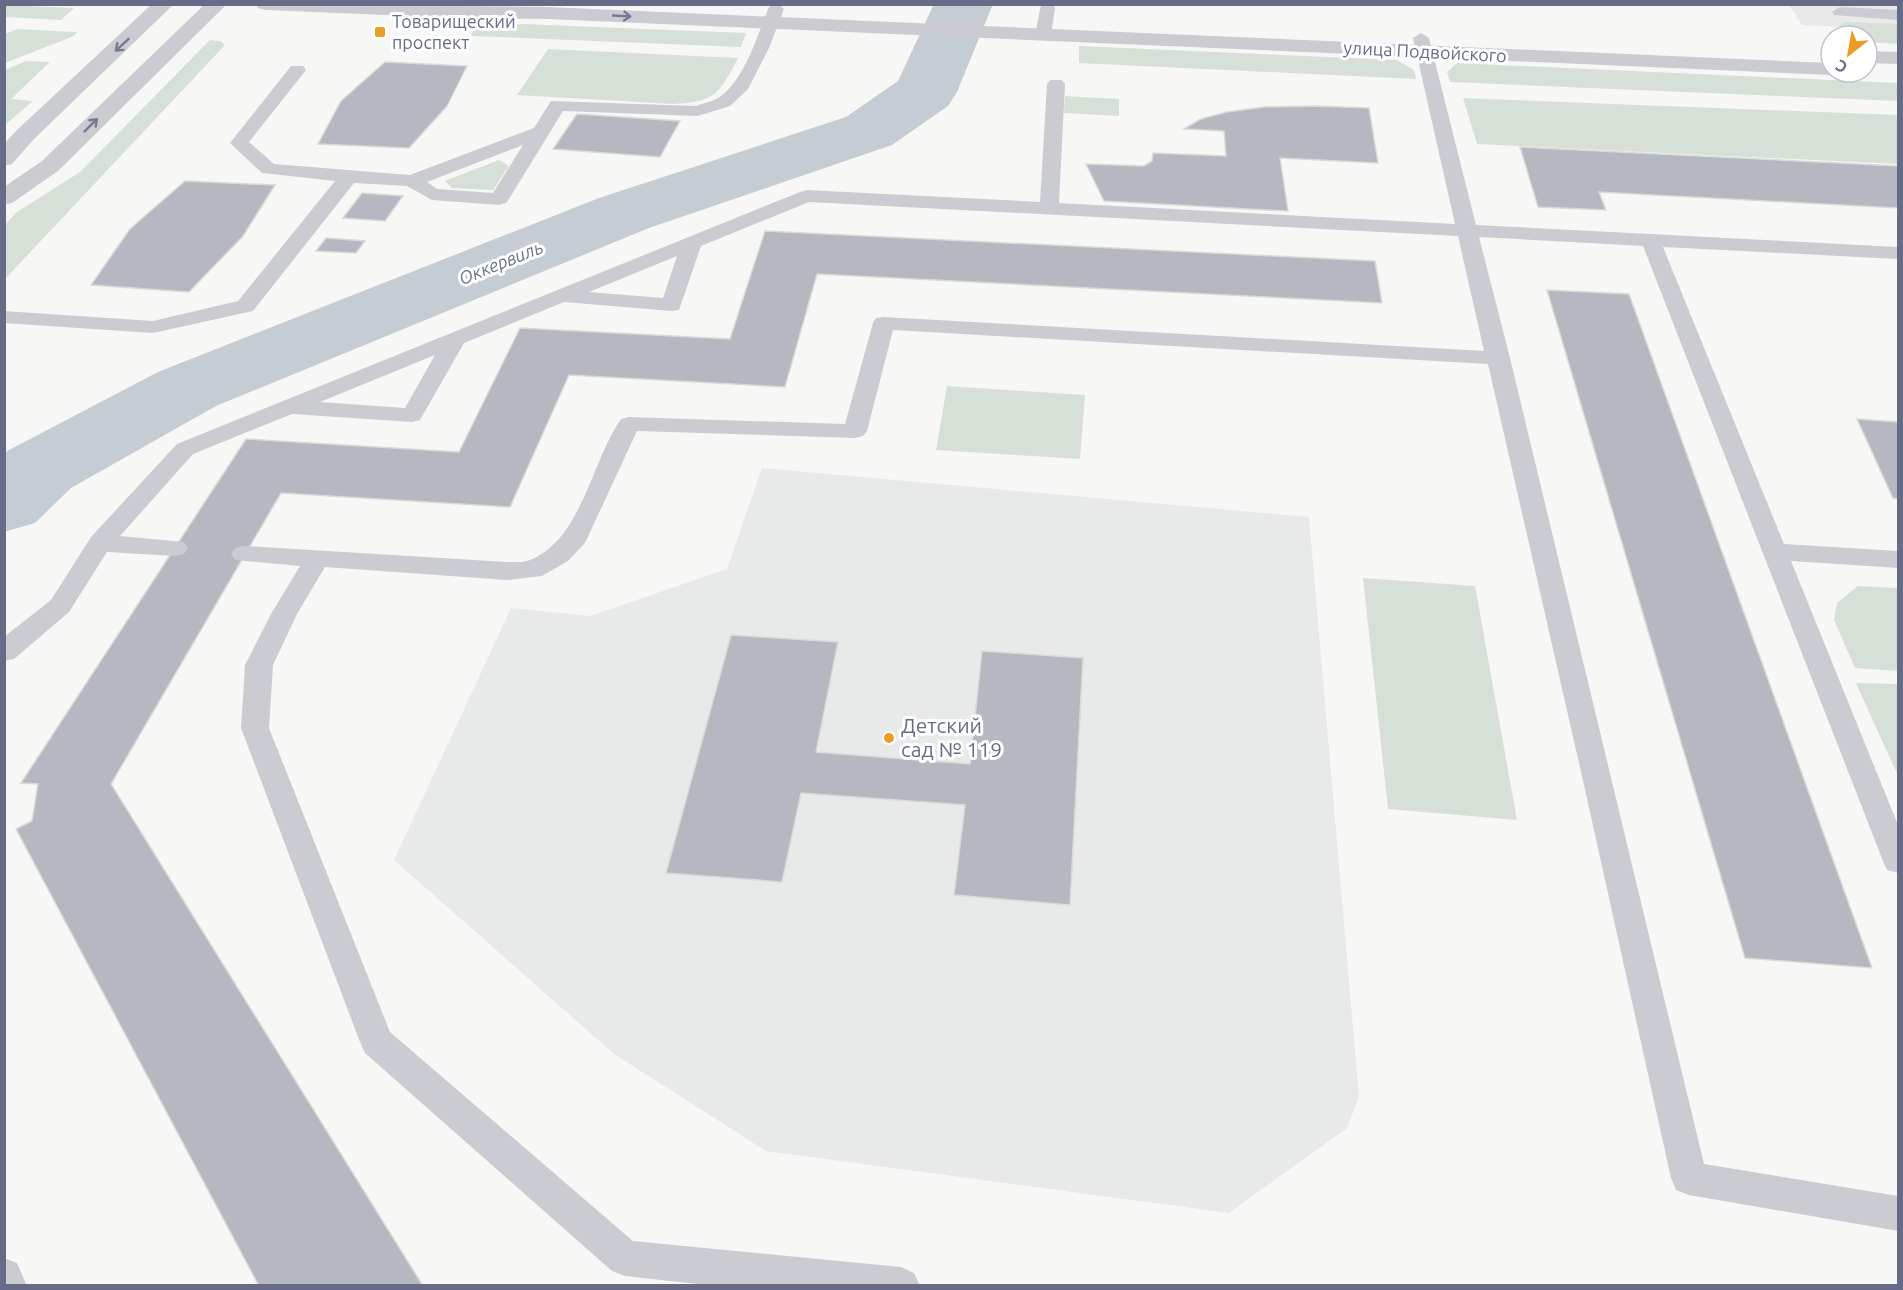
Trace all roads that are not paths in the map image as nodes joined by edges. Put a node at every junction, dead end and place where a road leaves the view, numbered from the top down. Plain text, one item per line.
1 (164, 4) edge
2 (217, 4) edge
3 (265, 4) edge
4 (669, 4) edge
5 (1840, 12) dead end
6 (1899, 15) edge
7 (773, 16) junction
8 (1423, 45) junction
9 (1819, 55) edge
10 (1879, 57) edge
11 (1899, 58) edge
12 (1819, 68) edge
13 (297, 70) dead end
14 (1879, 71) edge
15 (1899, 72) edge
16 (1056, 84) dead end
17 (540, 132) junction
18 (4, 159) edge
19 (349, 177) junction
20 (412, 182) junction
21 (4, 198) edge
22 (1049, 209) junction
23 (1469, 232) junction
24 (1652, 241) junction
25 (692, 243) junction
26 (1899, 253) edge
27 (560, 297) junction
28 (4, 317) edge
29 (455, 340) junction
30 (1498, 358) junction
31 (290, 407) junction
32 (100, 543) junction
33 (175, 548) dead end
34 (1776, 552) junction
35 (244, 554) dead end
36 (317, 558) junction
37 (1899, 559) edge
38 (4, 652) edge
39 (1899, 861) edge
40 (1899, 1214) edge
41 (4, 1276) edge
42 (8, 1286) edge
43 (901, 1286) edge

1 -> 18 street
21 -> 2 street
3 -> 7 street
4 - 7 street
5 - 6 lane
7 - 8 street, улица Подвойского
7 - 17 lane
8 - 9 street, улица Подвойского
8 - 12 street, улица Подвойского
8 - 23 lane
10 - 11 street
13 - 19 lane
14 - 15 street
16 - 22 lane
17 - 20 lane
17 - 20 lane
19 - 20 lane
19 - 28 lane
22 - 23 lane
22 - 25 lane
23 - 24 lane
23 - 30 lane
24 - 26 lane
24 - 34 lane
25 - 27 lane
25 - 27 lane
27 - 29 lane
29 - 31 lane
29 - 31 lane
30 - 36 lane
30 - 40 lane
31 - 32 lane
32 - 33 lane
32 - 38 lane
34 - 37 lane
34 - 39 lane
35 - 36 lane
36 - 43 lane
41 - 42 lane

